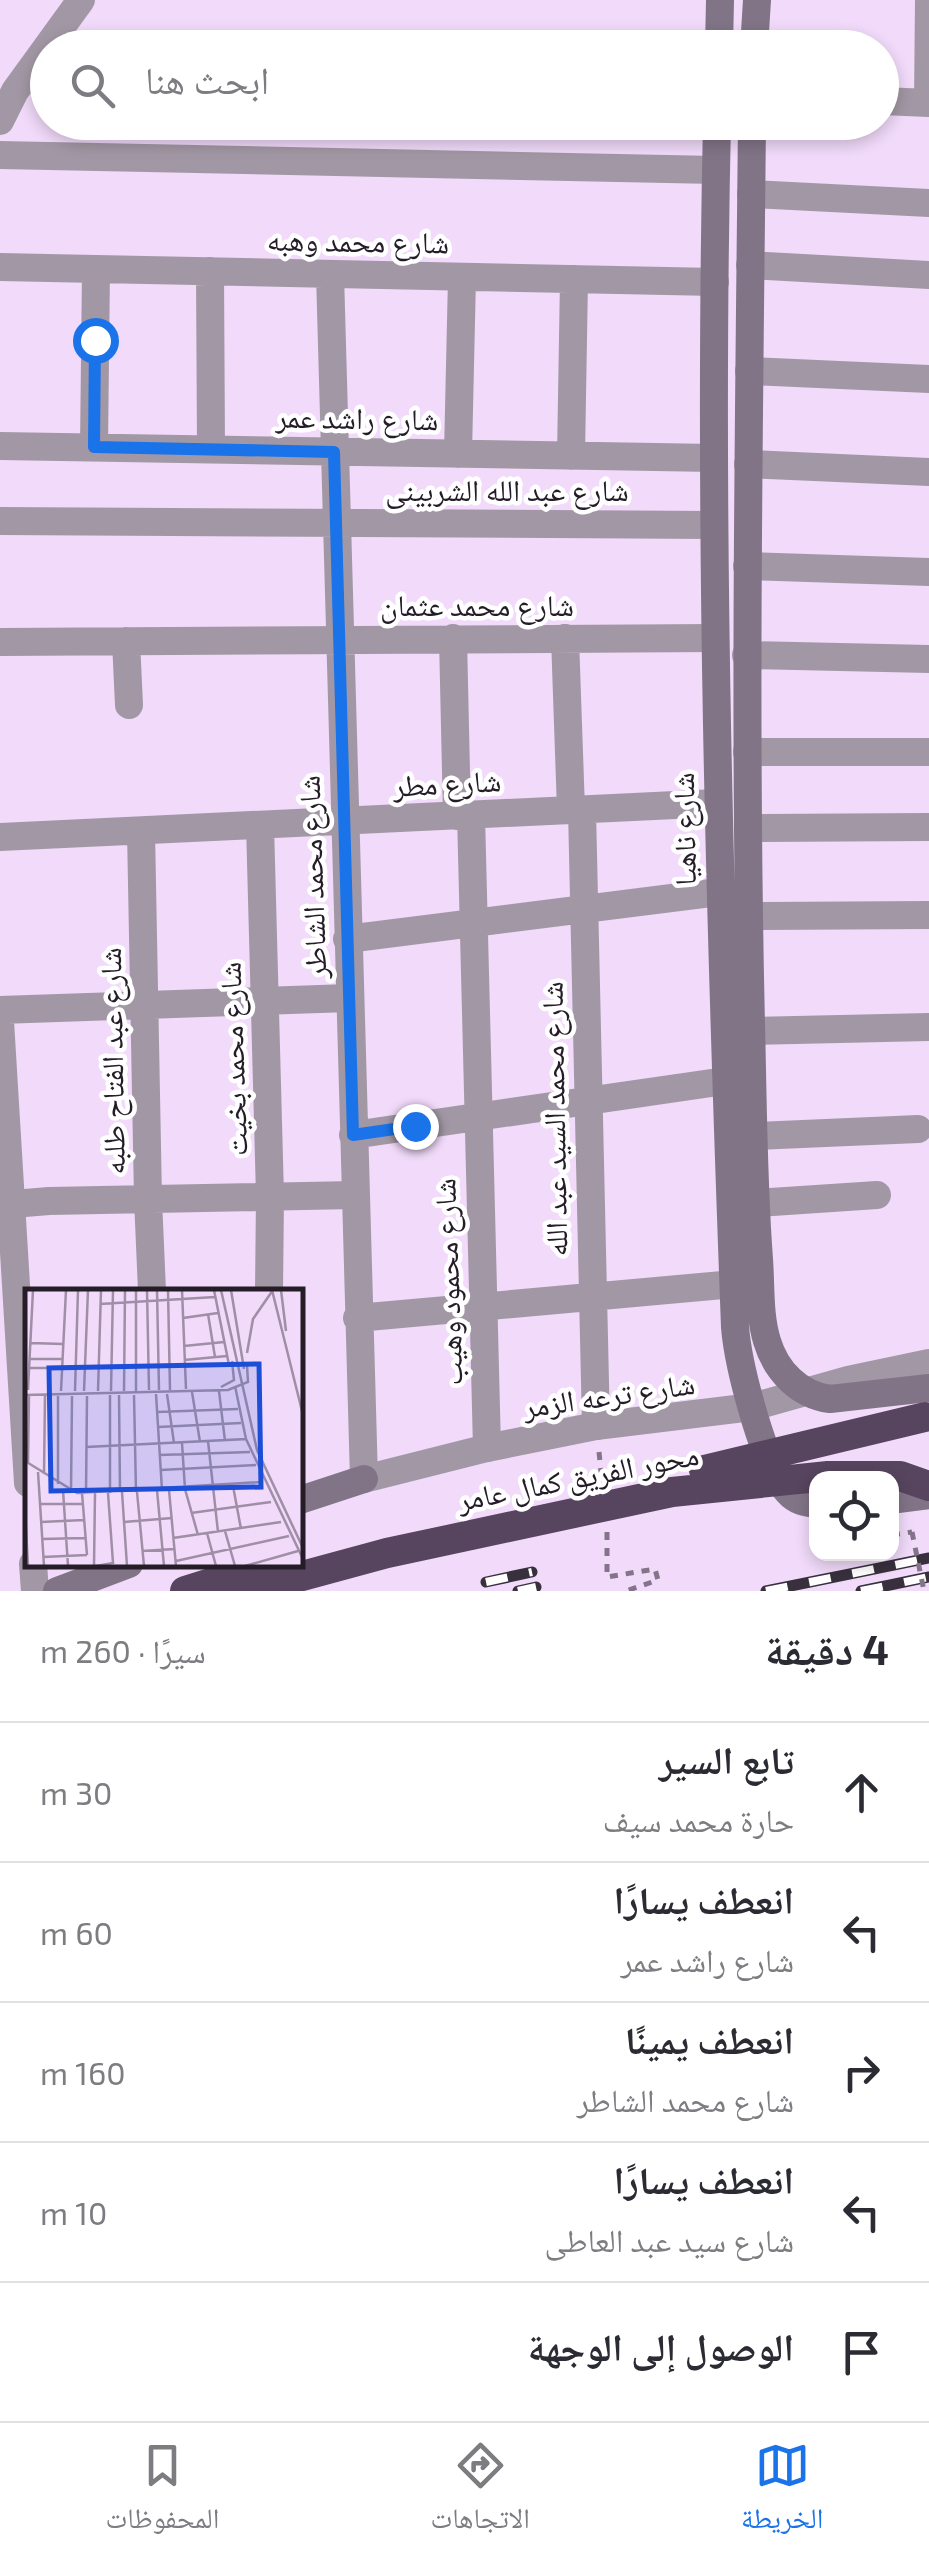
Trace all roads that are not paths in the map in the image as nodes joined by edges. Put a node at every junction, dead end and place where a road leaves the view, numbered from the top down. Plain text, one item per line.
1 (81, 0) edge
2 (720, 0) edge
3 (757, 0) edge
4 (928, 0) edge
5 (60, 30) edge
6 (719, 30) edge
7 (755, 30) edge
8 (30, 67) edge
9 (8, 91) edge
10 (899, 101) edge
11 (928, 103) edge
12 (0, 121) edge
13 (717, 140) edge
14 (752, 140) edge
15 (0, 155) edge
16 (716, 170) junction
17 (751, 194) junction
18 (929, 204) edge
19 (750, 265) junction
20 (0, 267) edge
21 (96, 269) junction
22 (210, 272) junction
23 (330, 274) junction
24 (929, 274) edge
25 (462, 276) junction
26 (574, 280) junction
27 (715, 282) junction
28 (749, 372) junction
29 (929, 379) edge
30 (0, 446) edge
31 (94, 447) junction
32 (211, 449) junction
33 (334, 452) junction
34 (458, 454) junction
35 (572, 456) junction
36 (714, 458) junction
37 (748, 464) junction
38 (929, 472) edge
39 (0, 521) edge
40 (336, 523) junction
41 (714, 525) junction
42 (747, 566) junction
43 (929, 572) edge
44 (340, 638) junction
45 (454, 638) junction
46 (564, 638) junction
47 (714, 638) junction
48 (126, 641) junction
49 (0, 642) edge
50 (746, 655) junction
51 (929, 659) edge
52 (129, 705) dead end
53 (747, 752) junction
54 (929, 752) edge
55 (717, 804) junction
56 (577, 810) junction
57 (464, 815) junction
58 (344, 821) junction
59 (260, 825) junction
60 (929, 827) edge
61 (748, 828) junction
62 (141, 831) junction
63 (0, 837) edge
64 (719, 892) junction
65 (584, 910) junction
66 (929, 915) edge
67 (749, 916) junction
68 (472, 924) junction
69 (347, 939) junction
70 (349, 998) junction
71 (264, 1000) junction
72 (144, 1004) junction
73 (0, 1010) edge
74 (0, 1021) edge
75 (929, 1027) edge
76 (752, 1030) junction
77 (725, 1082) junction
78 (588, 1102) junction
79 (477, 1118) junction
80 (918, 1129) dead end
81 (353, 1135) junction
82 (754, 1136) junction
83 (354, 1194) junction
84 (877, 1195) dead end
85 (270, 1196) junction
86 (148, 1199) junction
87 (756, 1203) junction
88 (5, 1205) edge
89 (734, 1284) junction
90 (152, 1289) edge
91 (269, 1289) edge
92 (591, 1298) junction
93 (481, 1308) junction
94 (358, 1318) junction
95 (929, 1363) edge
96 (10, 1377) edge
97 (796, 1384) junction
98 (929, 1388) edge
99 (855, 1397) junction
100 (749, 1399) junction
101 (929, 1416) edge
102 (596, 1426) junction
103 (487, 1448) junction
104 (25, 1465) edge
105 (848, 1471) edge
106 (364, 1479) junction
107 (912, 1484) edge
108 (929, 1495) edge
109 (302, 1499) edge
110 (809, 1502) edge
111 (302, 1554) edge
112 (33, 1566) edge
113 (124, 1566) edge
114 (265, 1566) edge
115 (35, 1591) edge
116 (57, 1591) edge
117 (185, 1591) edge
118 (247, 1591) edge

1 - 5 street
2 - 6 main road
3 - 7 main road
4 - 11 street
8 - 9 street
9 - 12 street
10 - 11 street
13 - 16 main road, شارع ناهيا
14 - 17 main road, شارع ناهيا
15 - 16 street
16 - 27 main road, شارع ناهيا
17 - 18 street
17 - 19 main road, شارع ناهيا
19 - 24 street
19 - 28 main road, شارع ناهيا
20 - 21 street, شارع محمد وهبه
21 - 22 street, شارع محمد وهبه
21 - 31 street
22 - 23 street, شارع محمد وهبه
22 - 32 street
23 - 25 street, شارع محمد وهبه
23 - 33 street, شارع محمد الشاطر
25 - 26 street, شارع محمد وهبه
25 - 34 street
26 - 27 street, شارع محمد وهبه
26 - 35 street
27 - 36 main road, شارع ناهيا
28 - 29 street
28 - 37 main road, شارع ناهيا
30 - 31 street, شارع راشد عمر
31 - 32 street, شارع راشد عمر
32 - 33 street, شارع راشد عمر
33 - 34 street, شارع راشد عمر
33 - 40 street, شارع محمد الشاطر
34 - 35 street, شارع راشد عمر
35 - 36 street, شارع راشد عمر
36 - 41 main road, شارع ناهيا
37 - 38 street
37 - 42 main road, شارع ناهيا
39 - 40 street, شارع عبد الله الشربينى
40 - 41 street, شارع عبد الله الشربينى
40 - 44 street, شارع محمد الشاطر
41 - 47 main road, شارع ناهيا
42 - 43 street
42 - 50 main road, شارع ناهيا
44 - 45 street, شارع محمد عثمان
44 - 48 street, شارع محمد عثمان
44 - 58 street, شارع محمد الشاطر
45 - 46 street, شارع محمد عثمان
45 - 57 street, شارع محمود وهيب
46 - 47 street, شارع محمد عثمان
46 - 56 street, شارع محمد السيد عبد الله
47 - 55 main road, شارع ناهيا
48 - 49 street, شارع محمد عثمان
48 - 52 street
50 - 51 street
50 - 53 main road, شارع ناهيا
53 - 54 street
53 - 61 main road, شارع ناهيا
55 - 56 street, شارع مطر
55 - 64 main road, شارع ناهيا
56 - 57 street, شارع مطر
56 - 65 street, شارع محمد السيد عبد الله
57 - 58 street, شارع مطر
57 - 68 street, شارع محمود وهيب
58 - 59 street, شارع مطر
58 - 69 street, شارع محمد الشاطر
59 - 62 street, شارع مطر
59 - 71 street, شارع محمد بخيت
60 - 61 street
61 - 67 main road, شارع ناهيا
62 - 63 street, شارع مطر
62 - 72 street, شارع عبد الفتاح طلبه
64 - 65 street
64 - 77 main road, شارع ناهيا
65 - 68 street
65 - 78 street, شارع محمد السيد عبد الله
66 - 67 street
67 - 76 main road, شارع ناهيا
68 - 69 street
68 - 79 street, شارع محمود وهيب
69 - 70 street, شارع محمد الشاطر
70 - 71 street
70 - 81 street, شارع محمد الشاطر
71 - 72 street
71 - 85 street, شارع محمد بخيت
72 - 73 street
72 - 86 street, شارع عبد الفتاح طلبه
74 - 88 street
75 - 76 street
76 - 82 main road, شارع ناهيا
77 - 78 street
77 - 89 main road, شارع ناهيا
78 - 79 street
78 - 92 street, شارع محمد السيد عبد الله
79 - 81 street
79 - 93 street, شارع محمود وهيب
80 - 82 street
81 - 83 street, شارع محمد الشاطر
82 - 87 main road, شارع ناهيا
83 - 85 street
83 - 94 street, شارع محمد الشاطر
84 - 87 street
85 - 86 street
85 - 91 street, شارع محمد بخيت
86 - 88 street
86 - 90 street, شارع عبد الفتاح طلبه
87 - 97 main road, شارع ناهيا
88 - 96 street
89 - 92 street
89 - 100 main road, شارع ناهيا
92 - 93 street
92 - 102 street, شارع محمد السيد عبد الله
93 - 94 street
93 - 103 street, شارع محمود وهيب
94 - 106 street, شارع محمد الشاطر
95 - 97 street
96 - 104 street
97 - 99 main road
97 - 100 main road
98 - 99 main road
99 - 105 main road
100 - 102 street, شارع ترعه الزمر
100 - 110 main road, شارع ناهيا
101 - 111 highway, محور الفريق كمال عامر, bridge
102 - 103 street, شارع ترعه الزمر
103 - 106 street, شارع ترعه الزمر
106 - 109 main road, شارع ترعه الزمر
107 - 108 main road
107 - 118 highway, محور الفريق كمال عامر, bridge
112 - 115 street
113 - 116 main road
114 - 117 highway

